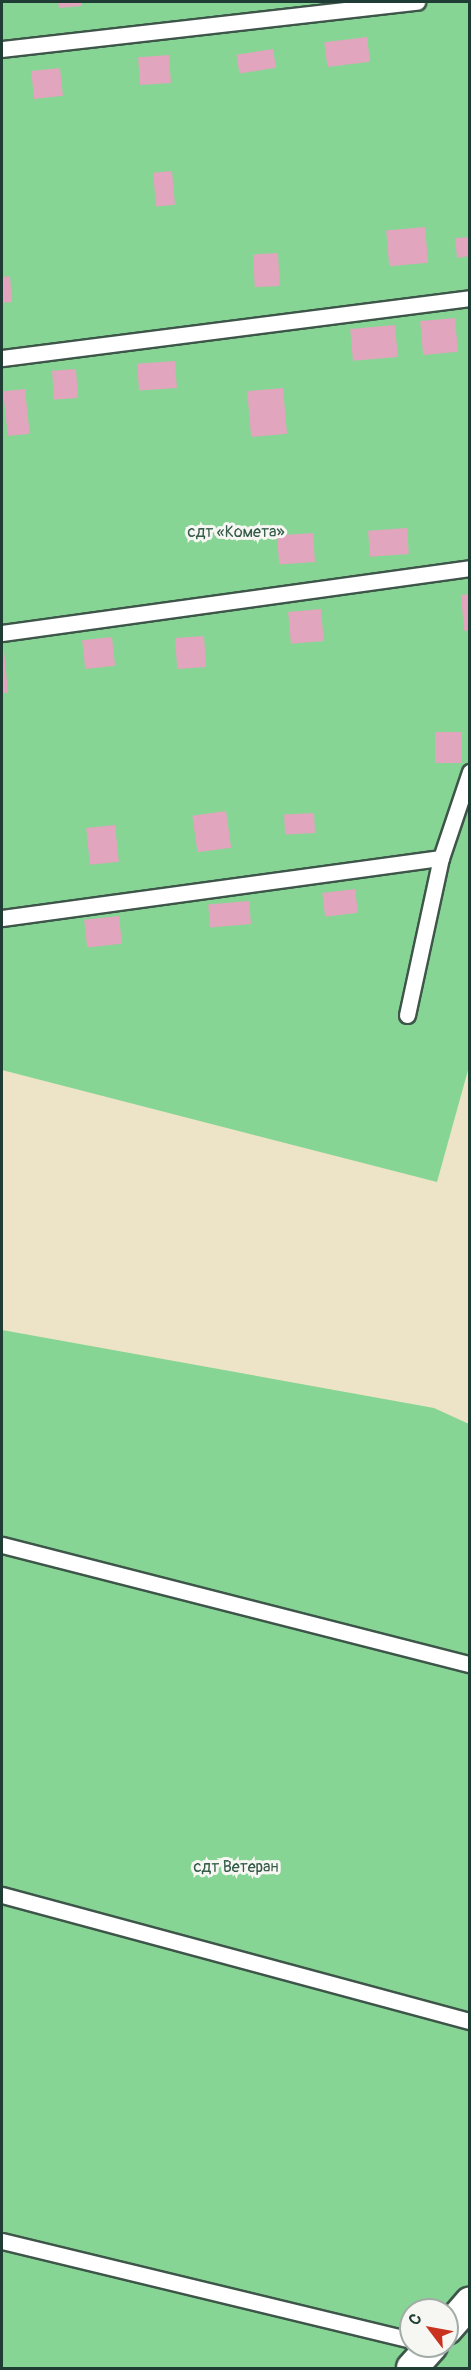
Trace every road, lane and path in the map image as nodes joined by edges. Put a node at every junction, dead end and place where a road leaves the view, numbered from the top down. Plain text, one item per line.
1 (417, 2) edge
2 (2, 49) edge
3 (470, 298) edge
4 (2, 358) edge
5 (470, 568) edge
6 (2, 633) edge
7 (470, 772) edge
8 (441, 858) junction
9 (2, 918) edge
10 (406, 1015) dead end
11 (2, 1545) edge
12 (470, 1664) edge
13 (2, 1895) edge
14 (470, 2021) edge
15 (2, 2241) edge
16 (470, 2303) edge
17 (459, 2315) edge
18 (399, 2337) edge

1 - 2 lane
3 - 4 lane
5 - 6 lane
7 - 8 lane
8 - 9 lane
8 - 10 lane
11 - 12 lane
13 - 14 lane
15 - 18 lane
16 - 17 street

